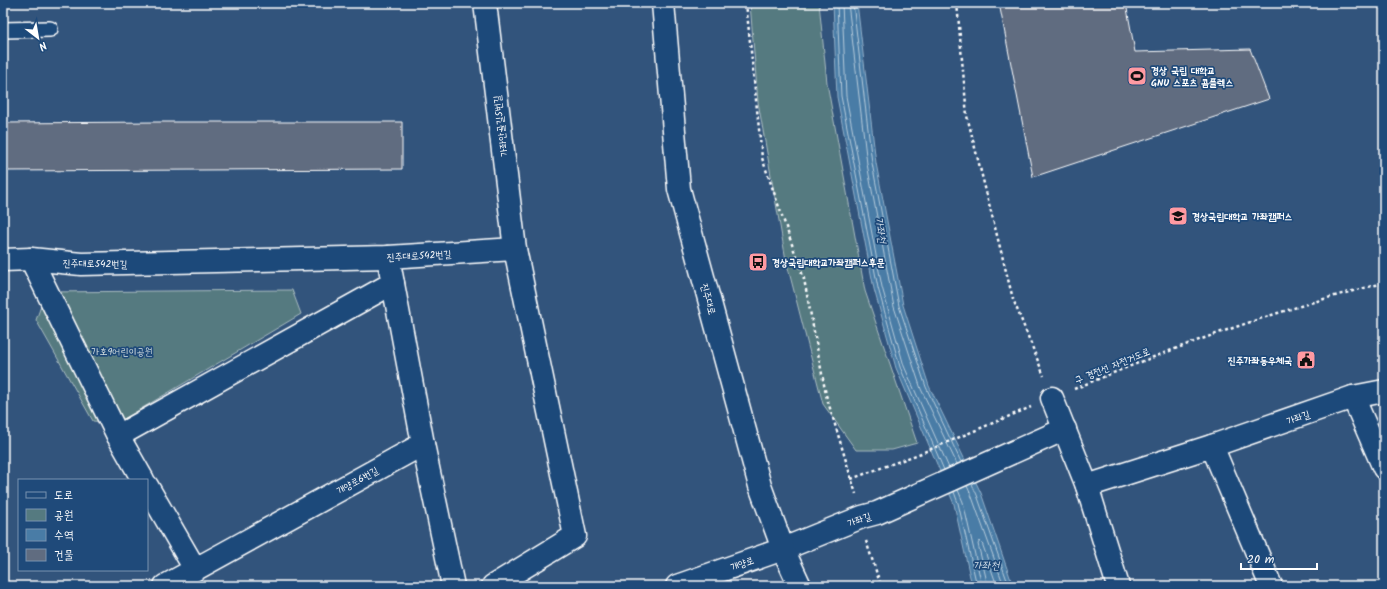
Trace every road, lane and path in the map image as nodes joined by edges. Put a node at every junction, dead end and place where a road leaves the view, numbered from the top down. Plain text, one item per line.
1 (485, 3) edge
2 (663, 3) edge
3 (746, 3) edge
4 (956, 3) edge
5 (50, 29) dead end
6 (3, 30) edge
7 (515, 249) junction
8 (388, 256) junction
9 (31, 259) junction
10 (3, 260) edge
11 (393, 282) junction
12 (1384, 283) edge
13 (1384, 391) edge
14 (1354, 397) junction
15 (1052, 398) junction
16 (1064, 429) junction
17 (118, 436) junction
18 (423, 444) junction
19 (1212, 446) junction
20 (1384, 468) edge
21 (142, 479) edge
22 (851, 479) junction
23 (1087, 486) junction
24 (148, 488) edge
25 (858, 500) dead end
26 (866, 541) dead end
27 (783, 549) junction
28 (195, 569) junction
29 (165, 586) edge
30 (453, 586) edge
31 (493, 586) edge
32 (677, 586) edge
33 (800, 586) edge
34 (881, 586) edge
35 (1118, 586) edge
36 (1271, 586) edge

1 - 7 street, 가좌안골길5번길
2 - 27 street, 진주대로
3 - 22 path
4 - 15 path
5 - 6 lane
7 - 8 street, 진주대로542번길
7 - 31 street
8 - 9 street, 진주대로542번길
8 - 11 street
9 - 10 street, 진주대로542번길
9 - 17 street
11 - 17 street
11 - 18 street
12 - 15 path, 구 경전선 자전거도로
13 - 14 street, 가좌길
14 - 19 street, 가좌길
14 - 20 street
15 - 16 street
15 - 22 path, 구 경전선 자전거도로
16 - 23 street
16 - 27 street, 가좌길
17 - 21 street
18 - 28 street, 개양로6번길
18 - 30 street
19 - 23 street, 가좌길
19 - 36 street
22 - 25 path
23 - 35 street
24 - 28 street
26 - 34 path
27 - 32 street, 개양로
27 - 33 street, 진주대로
28 - 29 street, 개양로6번길

